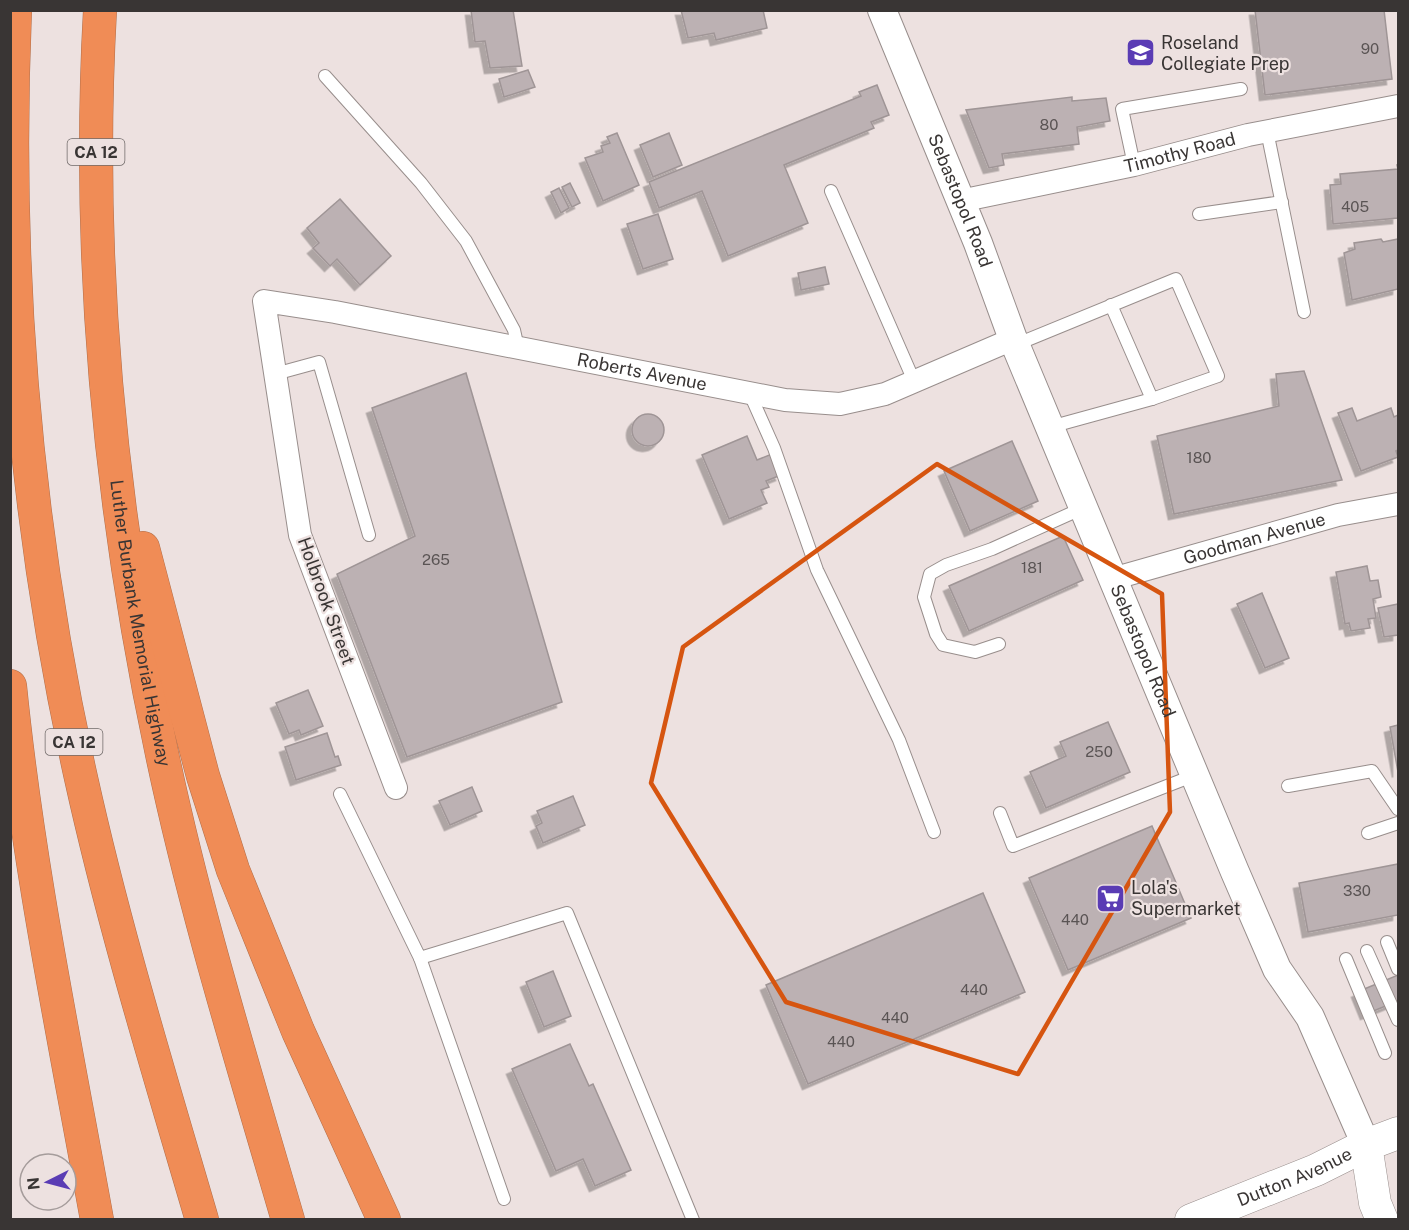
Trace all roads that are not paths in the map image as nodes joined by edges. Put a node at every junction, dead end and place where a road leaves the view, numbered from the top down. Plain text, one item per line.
1 (15, 10) edge
2 (100, 10) edge
3 (882, 10) edge
4 (326, 76) dead end
5 (1241, 89) dead end
6 (1398, 106) edge
7 (1267, 131) junction
8 (1134, 165) junction
9 (831, 191) dead end
10 (960, 201) junction
11 (1282, 202) junction
12 (1199, 214) dead end
13 (12, 267) edge
14 (264, 301) joint
15 (1111, 305) junction
16 (1304, 312) dead end
17 (1014, 342) junction
18 (518, 348) junction
19 (275, 374) junction
20 (914, 381) junction
21 (750, 394) junction
22 (1152, 399) junction
23 (109, 420) junction
24 (1050, 427) junction
25 (1398, 504) edge
26 (1083, 508) junction
27 (369, 535) dead end
28 (1112, 579) junction
29 (999, 644) dead end
30 (10, 686) edge
31 (1195, 775) junction
32 (1288, 786) dead end
33 (396, 788) dead end
34 (339, 794) dead end
35 (1398, 809) edge
36 (1000, 813) dead end
37 (1398, 823) edge
38 (934, 832) dead end
39 (1368, 833) dead end
40 (1387, 942) dead end
41 (1367, 951) dead end
42 (420, 958) junction
43 (1346, 959) dead end
44 (1398, 969) edge
45 (1398, 1020) edge
46 (1385, 1053) dead end
47 (1398, 1133) edge
48 (1366, 1145) junction
49 (504, 1200) dead end
50 (97, 1220) edge
51 (202, 1220) edge
52 (288, 1220) edge
53 (384, 1220) edge
54 (693, 1220) edge
55 (1191, 1220) edge
56 (1382, 1220) edge

1 - 13 highway, CA 12
2 - 23 highway, Luther Burbank Memorial Highway / CA 12
3 - 10 street, Sebastopol Road
4 - 18 lane
5 - 8 lane
6 - 7 street, Timothy Road
7 - 8 street, Timothy Road
7 - 11 lane
8 - 10 street, Timothy Road
9 - 20 lane
10 - 17 street, Sebastopol Road
11 - 12 lane
11 - 16 lane
13 - 51 highway, CA 12
14 - 18 street, Roberts Avenue
14 - 19 street, Holbrook Street
15 - 17 lane
15 - 22 lane
15 - 22 lane
17 - 20 street, Roberts Avenue
17 - 24 street, Sebastopol Road
18 - 21 street, Roberts Avenue
19 - 27 lane
19 - 33 street, Holbrook Street
20 - 21 street, Roberts Avenue
21 - 38 lane
22 - 24 lane
23 - 52 highway, Luther Burbank Memorial Highway / CA 12
23 - 53 highway
24 - 26 street, Sebastopol Road
25 - 28 street, Goodman Avenue
26 - 28 street, Sebastopol Road
26 - 29 lane
28 - 31 street, Sebastopol Road
30 - 50 highway
31 - 36 lane
31 - 48 street, Sebastopol Road
32 - 35 lane
34 - 42 lane
37 - 39 lane
40 - 44 lane
41 - 45 lane
42 - 49 lane
42 - 54 lane
43 - 46 lane
47 - 48 main road, Dutton Avenue
48 - 55 main road, Dutton Avenue
48 - 56 main road, Sebastopol Road

